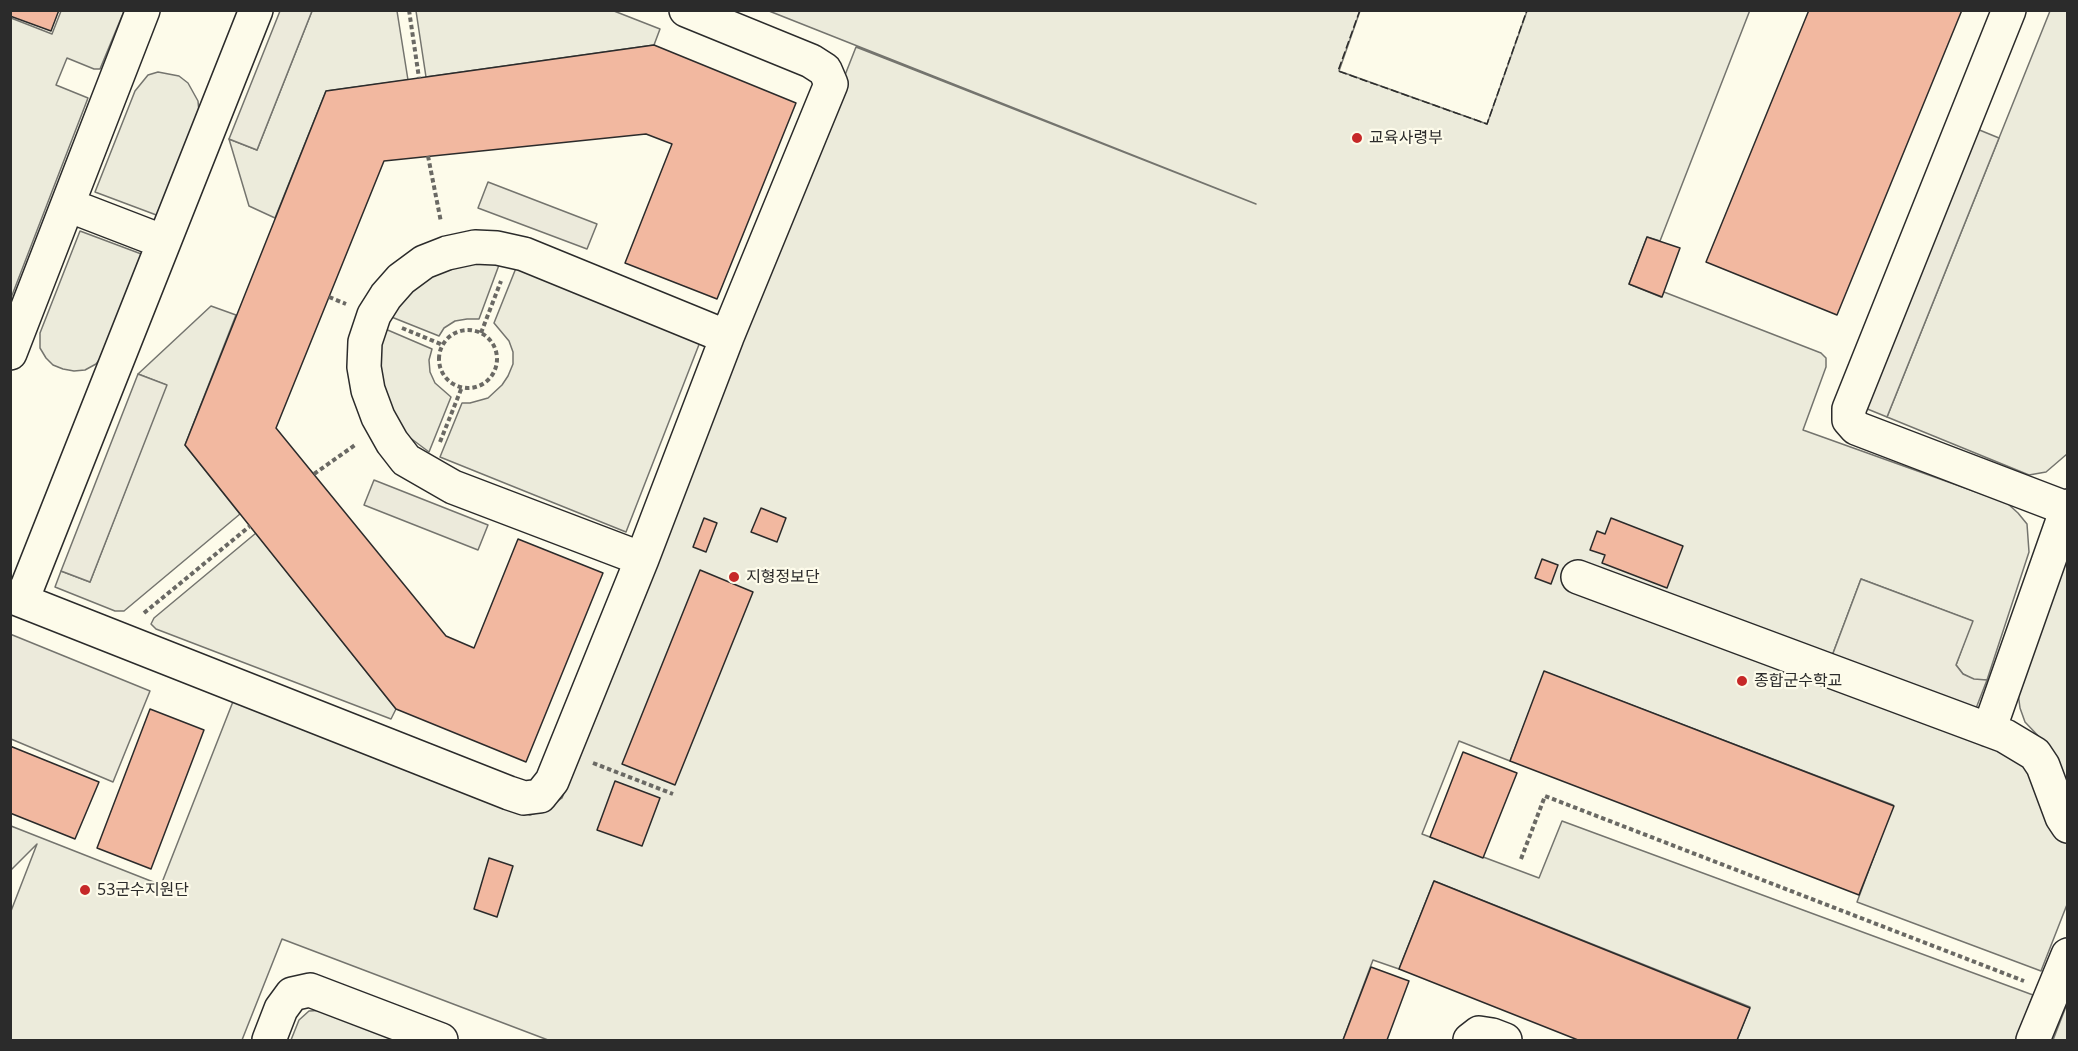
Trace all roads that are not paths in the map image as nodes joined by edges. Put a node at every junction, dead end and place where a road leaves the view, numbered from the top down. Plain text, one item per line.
1 (144, 10) edge
2 (256, 10) edge
3 (686, 10) edge
4 (2009, 10) edge
5 (68, 205) junction
6 (164, 242) junction
7 (727, 337) junction
8 (10, 353) edge
9 (2067, 508) edge
10 (642, 559) junction
11 (1578, 578) dead end
12 (16, 598) edge
13 (1989, 730) junction
14 (2067, 826) edge
15 (2067, 955) edge
16 (269, 1041) edge
17 (441, 1041) edge
18 (1470, 1041) edge
19 (1505, 1041) edge
20 (2033, 1041) edge

1 - 5 street
2 - 6 street
3 - 7 street
4 - 9 street
5 - 6 street
5 - 8 street
6 - 12 street
7 - 10 street
7 - 10 street
9 - 13 street
10 - 12 street
11 - 13 street
13 - 14 street
15 - 20 street
16 - 17 street
18 - 19 street

